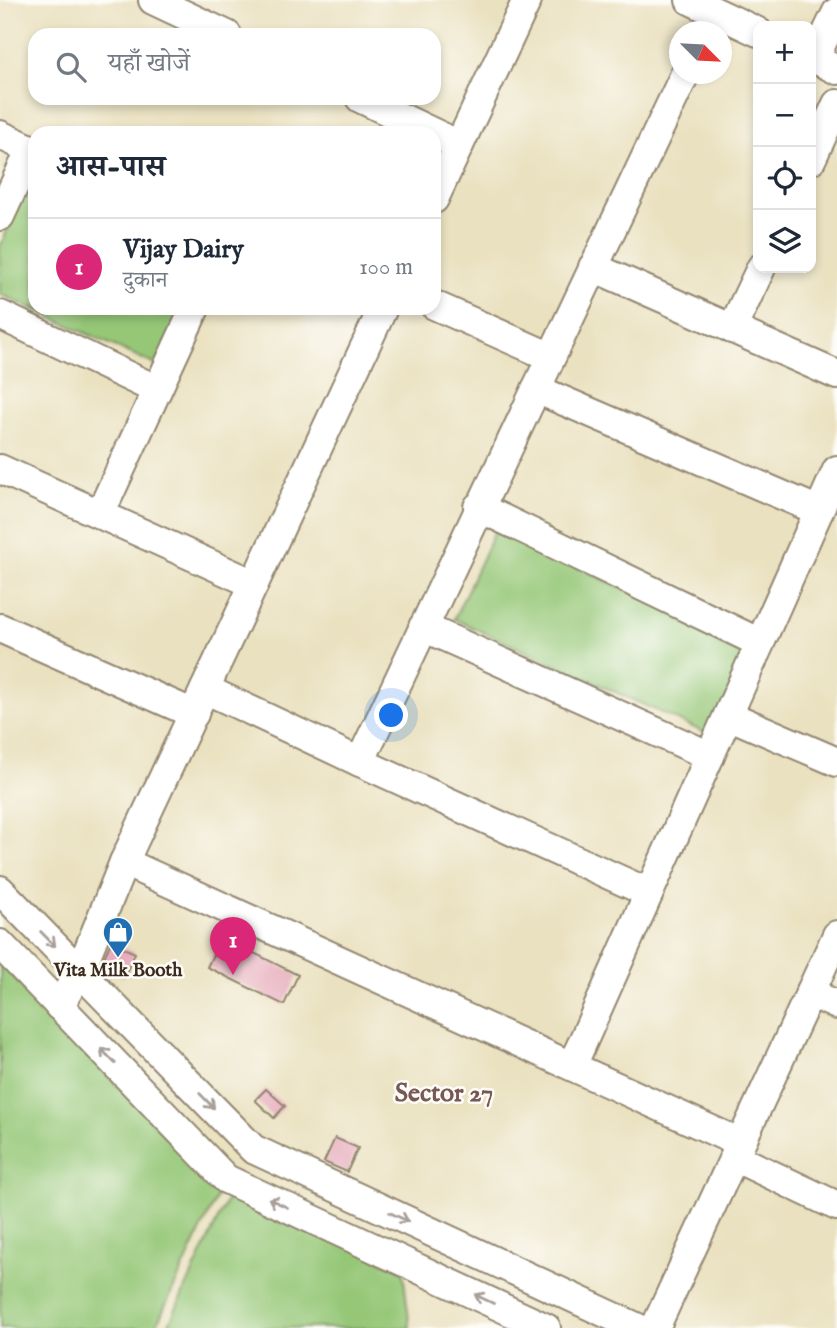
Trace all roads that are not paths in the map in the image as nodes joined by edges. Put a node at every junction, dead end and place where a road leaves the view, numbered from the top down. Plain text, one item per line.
1 (153, 0) edge
2 (527, 0) edge
3 (837, 12) edge
4 (703, 14) edge
5 (212, 28) edge
6 (753, 30) edge
7 (821, 62) edge
8 (680, 84) edge
9 (837, 104) edge
10 (375, 105) edge
11 (419, 126) edge
12 (0, 135) edge
13 (441, 136) edge
14 (459, 145) junction
15 (28, 148) edge
16 (816, 149) edge
17 (28, 160) edge
18 (441, 184) edge
19 (0, 216) edge
20 (593, 267) junction
21 (759, 273) edge
22 (441, 308) edge
23 (0, 315) edge
24 (192, 315) edge
25 (375, 315) edge
26 (732, 329) junction
27 (551, 357) junction
28 (837, 375) edge
29 (536, 389) junction
30 (157, 390) junction
31 (0, 469) edge
32 (837, 470) edge
33 (478, 508) junction
34 (819, 510) junction
35 (100, 514) junction
36 (254, 584) junction
37 (423, 627) junction
38 (0, 628) edge
39 (760, 643) junction
40 (200, 701) junction
41 (728, 715) junction
42 (710, 757) junction
43 (360, 762) junction
44 (837, 762) edge
45 (124, 862) junction
46 (0, 890) edge
47 (649, 893) junction
48 (837, 934) edge
49 (0, 944) edge
50 (79, 971) junction
51 (810, 993) junction
52 (837, 1005) edge
53 (59, 1006) junction
54 (572, 1066) junction
55 (737, 1150) junction
56 (837, 1206) edge
57 (546, 1328) edge
58 (638, 1328) edge
59 (655, 1328) edge

1 - 5 street
2 - 14 street
3 - 7 street
4 - 6 street
8 - 20 street
9 - 16 street
10 - 11 street
12 - 15 street
13 - 14 street
14 - 18 street
17 - 19 street
20 - 26 street
20 - 27 street
21 - 26 street
22 - 27 street
23 - 30 street
24 - 30 street
25 - 36 street
26 - 28 street
27 - 29 street
29 - 33 street
29 - 34 street
30 - 35 street
31 - 35 street
32 - 34 street
33 - 37 street
33 - 39 street
34 - 39 street
35 - 36 street
36 - 40 street
37 - 42 street
37 - 43 street
38 - 40 street
39 - 41 street
40 - 43 street
40 - 45 street
41 - 42 street
41 - 44 street
42 - 47 street
43 - 47 street
45 - 50 street
45 - 54 street
46 -> 50 street
47 - 54 street
48 - 51 street
49 - 53 street
50 - 53 street
50 -> 58 street
51 - 52 street
51 - 55 street
57 -> 53 street
54 - 55 street
55 - 56 street
55 - 59 street

